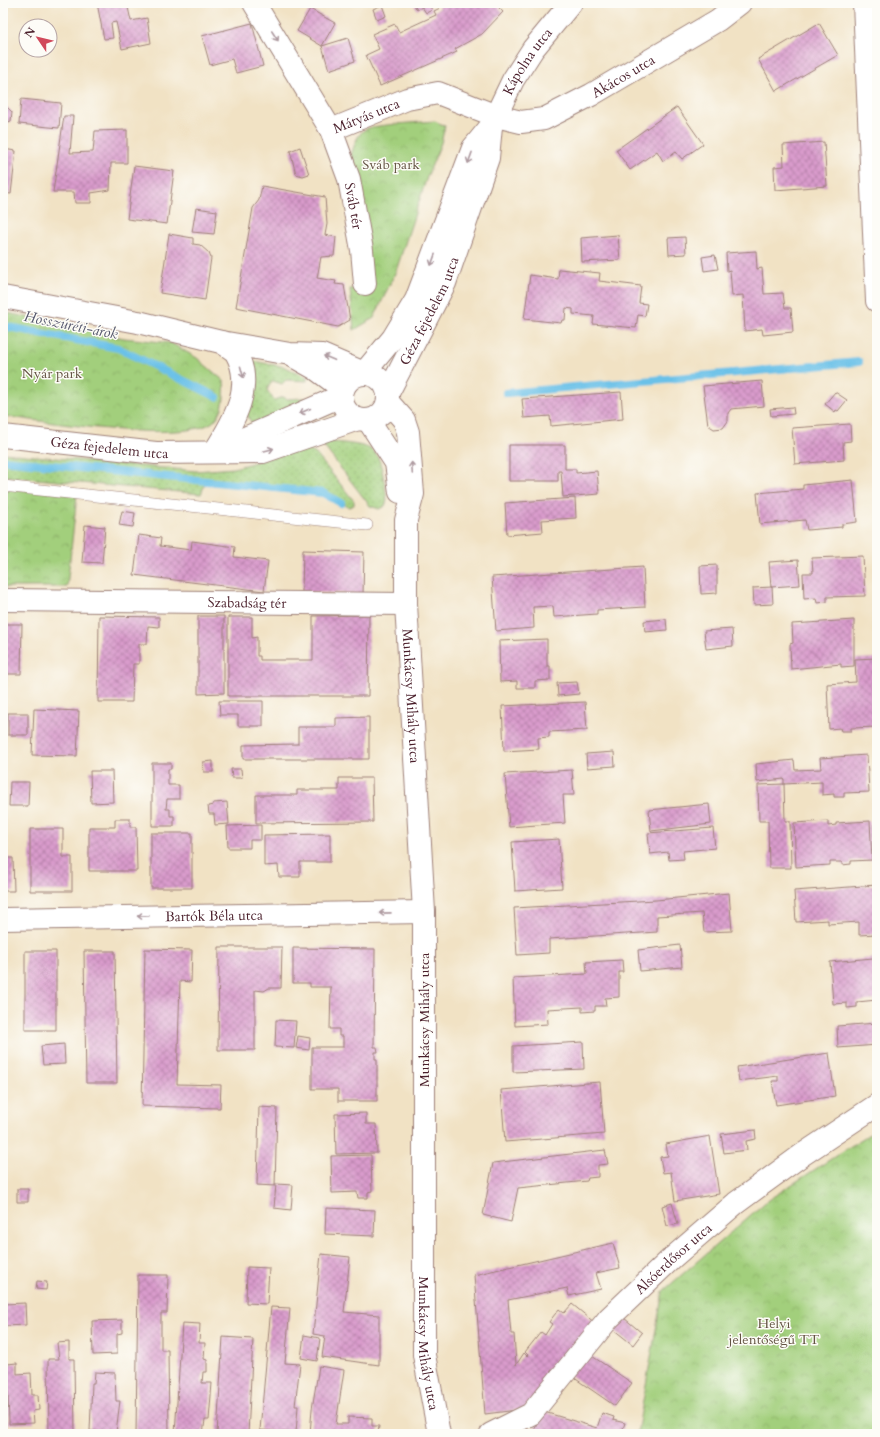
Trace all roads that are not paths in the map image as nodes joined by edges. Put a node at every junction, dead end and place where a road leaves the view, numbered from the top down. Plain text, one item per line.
1 (254, 3) edge
2 (571, 3) edge
3 (740, 3) edge
4 (864, 3) edge
5 (493, 121) junction
6 (331, 130) junction
7 (456, 225) junction
8 (365, 284) dead end
9 (3, 296) edge
10 (877, 301) edge
11 (221, 342) junction
12 (290, 354) junction
13 (364, 373) junction
14 (342, 393) junction
15 (388, 398) junction
16 (363, 420) junction
17 (3, 436) edge
18 (216, 451) junction
19 (3, 486) edge
20 (406, 520) junction
21 (367, 525) dead end
22 (3, 600) edge
23 (406, 604) junction
24 (424, 912) junction
25 (3, 919) edge
26 (877, 1105) edge
27 (439, 1434) edge
28 (492, 1434) edge

1 -> 6 street, Mátyás utca
2 - 5 street, Kápolna utca
3 - 5 street, Akácos utca
4 - 10 street
5 - 6 street, Mátyás utca
5 - 7 street, Kápolna utca
6 - 8 street, Sváb tér
7 -> 13 street, Géza fejedelem utca
7 - 15 street, Géza fejedelem utca
9 - 11 street
11 - 12 street
11 -> 18 street
13 -> 12 street
12 - 14 street
13 - 14 street
13 - 15 street
14 - 16 street
14 -> 18 street, Géza fejedelem utca
15 - 16 street
20 -> 15 street
18 -> 16 street, Géza fejedelem utca
16 - 20 street
17 - 18 street, Géza fejedelem utca
19 - 21 lane
20 - 23 street
22 - 23 street, Szabadság tér
23 - 24 street, Munkácsy Mihály utca
24 -> 25 street, Bartók Béla utca
24 - 27 street, Munkácsy Mihály utca
26 - 28 street, Alsóerdősor utca

